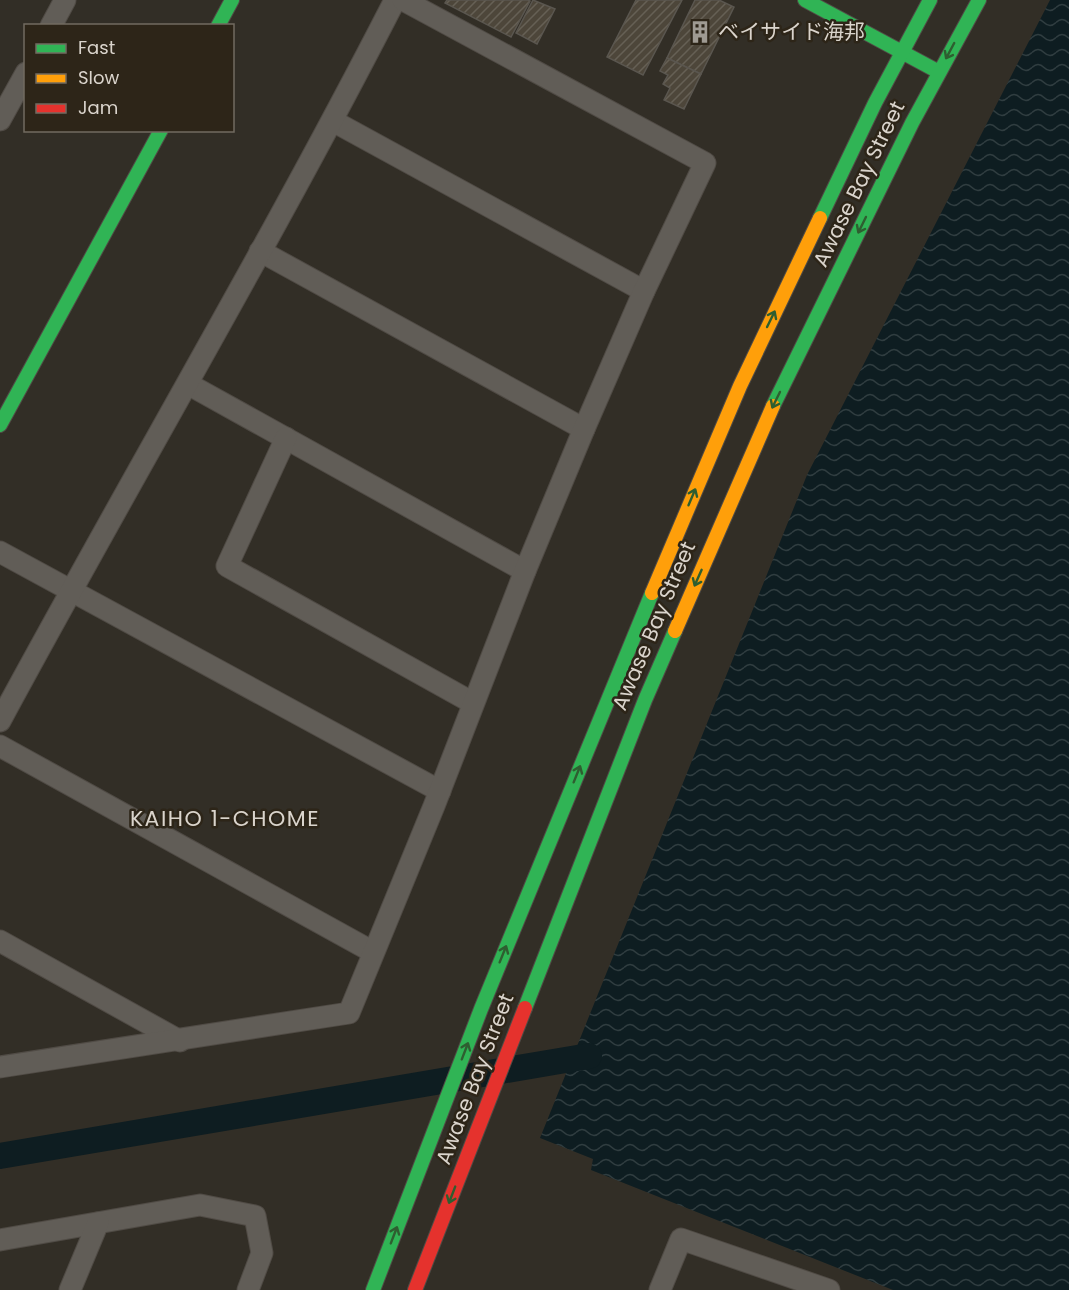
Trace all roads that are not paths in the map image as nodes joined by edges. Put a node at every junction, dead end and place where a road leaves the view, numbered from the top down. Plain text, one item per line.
1 (65, 0) edge
2 (232, 0) edge
3 (394, 0) edge
4 (404, 0) edge
5 (805, 0) edge
6 (930, 0) edge
7 (979, 0) edge
8 (52, 24) edge
9 (219, 24) edge
10 (900, 52) junction
11 (939, 72) junction
12 (24, 76) edge
13 (2, 110) edge
14 (333, 121) junction
15 (160, 132) edge
16 (260, 251) junction
17 (644, 291) junction
18 (188, 384) junction
19 (0, 424) edge
20 (584, 429) junction
21 (286, 438) junction
22 (0, 552) edge
23 (525, 571) junction
24 (69, 592) junction
25 (473, 703) junction
26 (0, 721) edge
27 (0, 746) edge
28 (440, 791) junction
29 (0, 941) edge
30 (373, 952) junction
31 (180, 1041) junction
32 (0, 1067) edge
33 (98, 1223) junction
34 (0, 1240) edge
35 (70, 1290) edge
36 (248, 1290) edge
37 (373, 1290) edge
38 (415, 1290) edge
39 (660, 1290) edge
40 (830, 1290) edge

1 - 8 street
2 - 9 main road
3 - 14 street
4 - 17 street
5 - 10 main road
6 - 10 main road, Awase Bay Street
7 -> 11 main road, Awase Bay Street
10 - 11 main road
37 -> 10 main road, Awase Bay Street
11 -> 38 main road, Awase Bay Street
12 - 13 street
14 - 16 street
14 - 17 street
15 - 19 main road
16 - 18 street
16 - 20 street
17 - 20 street
18 - 21 street
18 - 24 street
20 - 23 street
21 - 23 street
21 - 25 street
22 - 24 street
23 - 25 street
24 - 26 street
24 - 28 street
25 - 28 street
27 - 30 street
28 - 30 street
29 - 31 street
30 - 31 street
31 - 32 street
33 - 34 street
33 - 35 street
33 - 36 street
39 - 40 street

